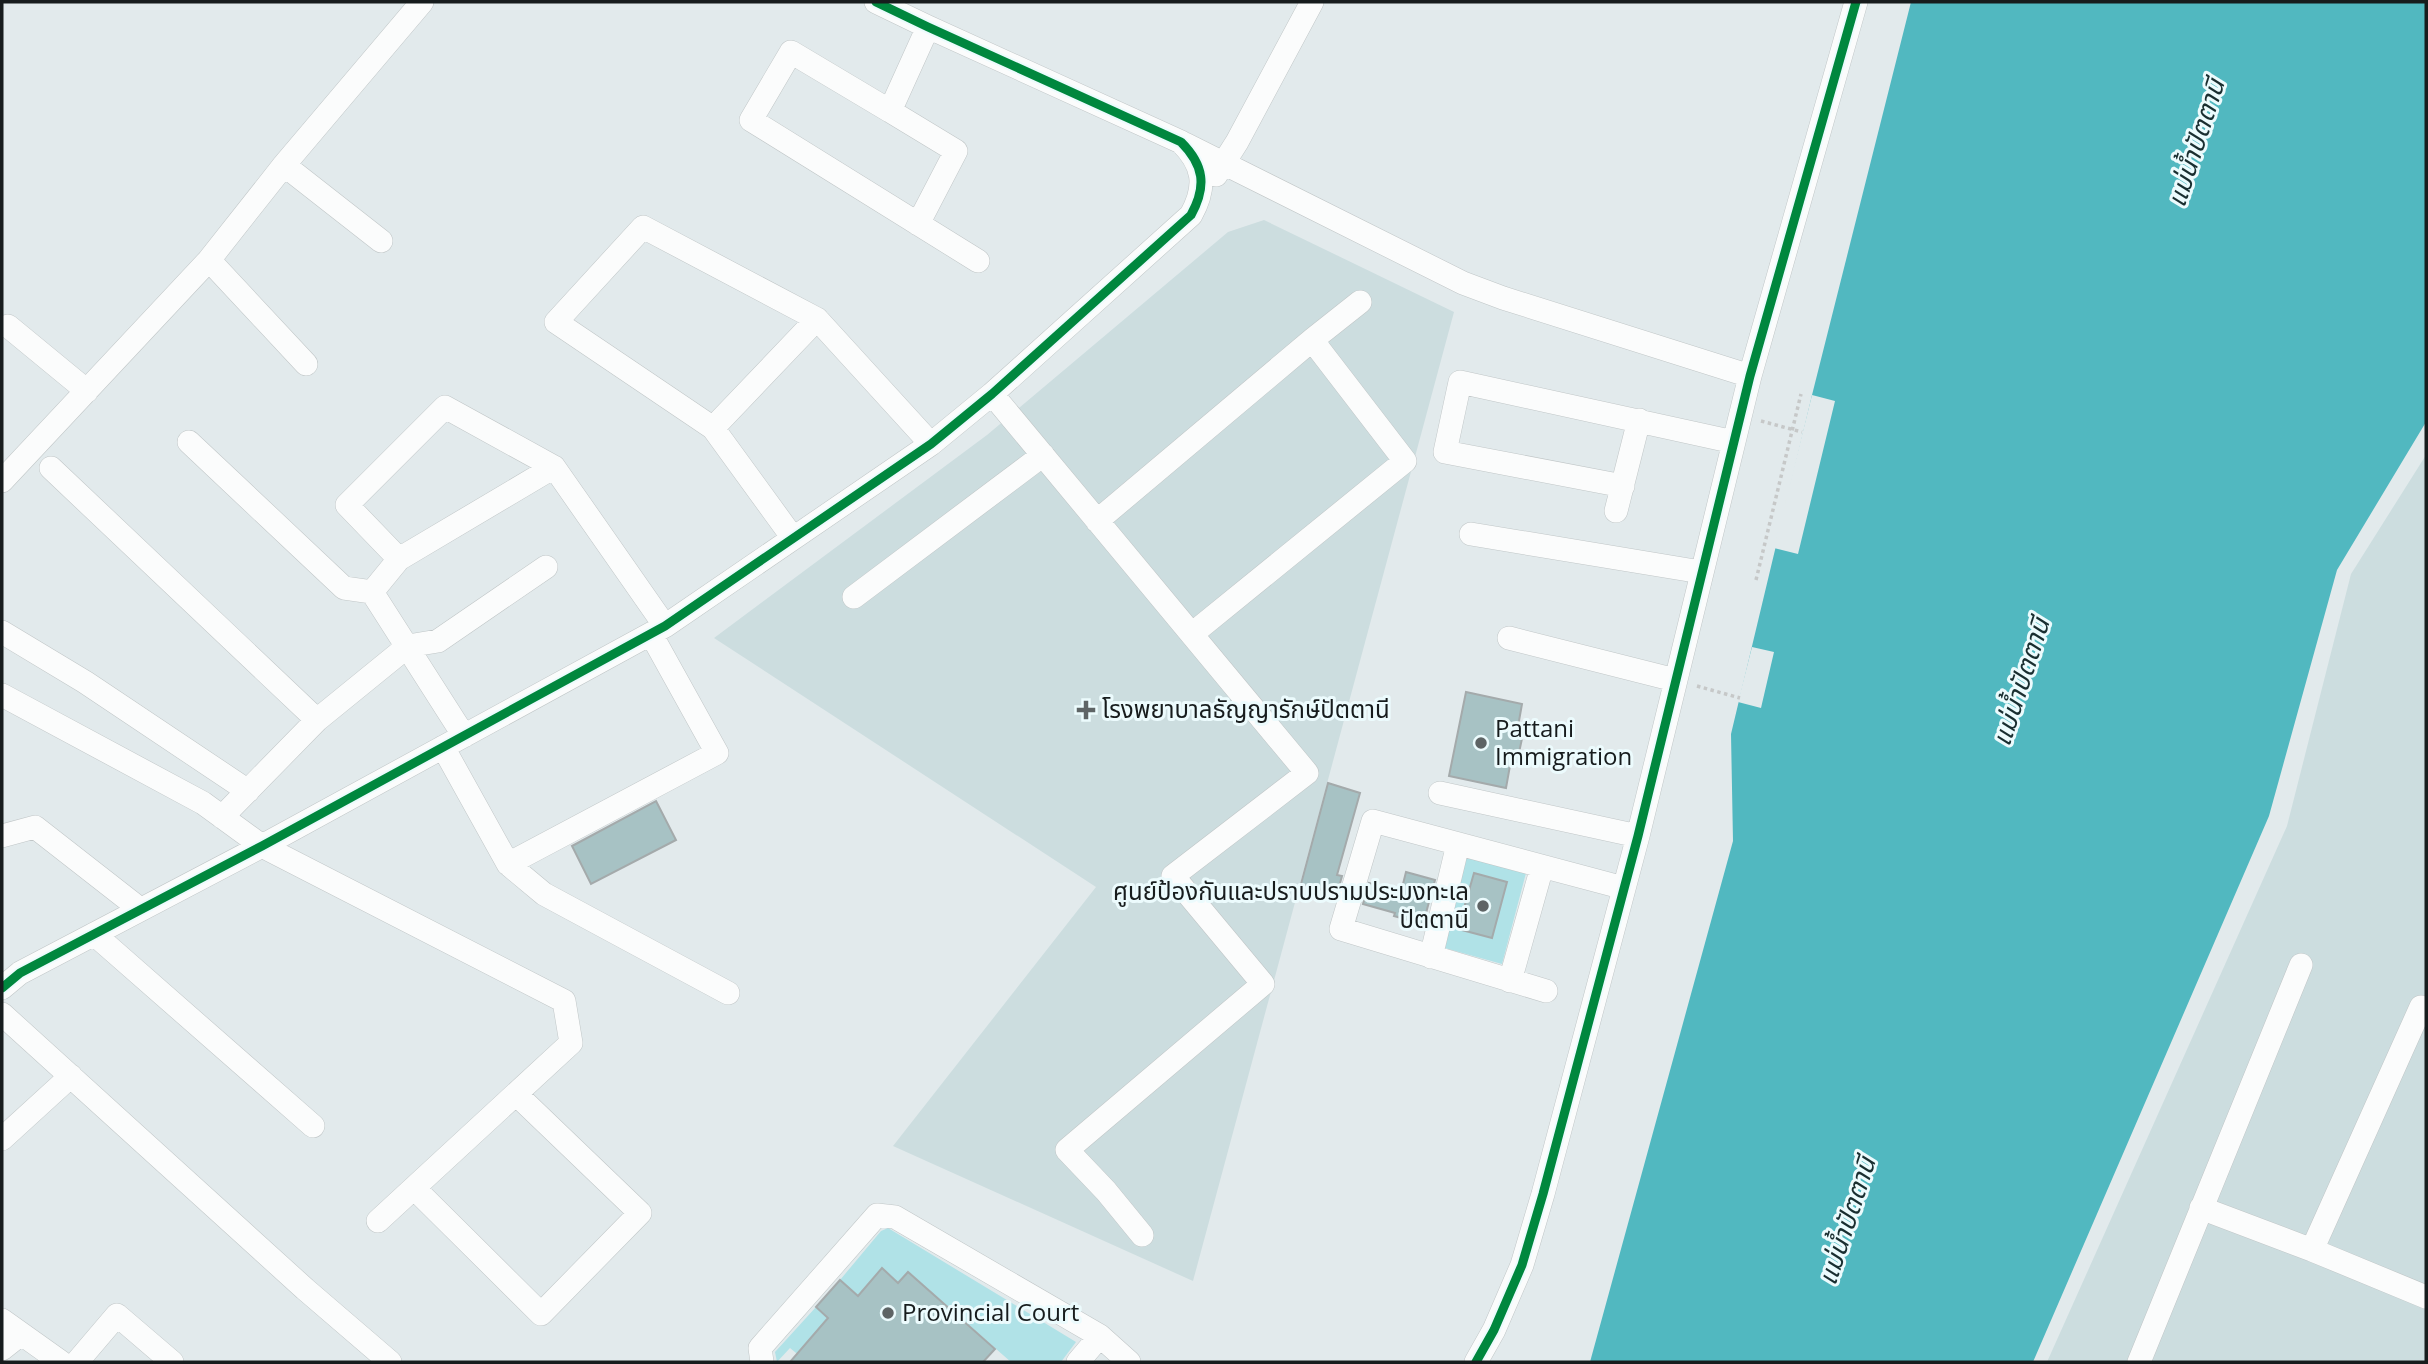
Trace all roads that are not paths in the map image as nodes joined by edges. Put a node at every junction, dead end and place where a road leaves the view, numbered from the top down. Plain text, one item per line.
1 (422, 2) edge
2 (876, 2) edge
3 (1312, 2) edge
4 (1856, 2) edge
5 (928, 27) junction
6 (890, 111) junction
7 (1181, 142) junction
8 (1224, 162) junction
9 (284, 165) junction
10 (1199, 201) junction
11 (918, 224) junction
12 (381, 241) dead end
13 (209, 260) junction
14 (978, 261) dead end
15 (1360, 302) dead end
16 (817, 319) junction
17 (8, 326) dead end
18 (1312, 340) junction
19 (306, 364) dead end
20 (1750, 376) junction
21 (87, 391) junction
22 (992, 394) junction
23 (1639, 420) junction
24 (713, 428) junction
25 (189, 442) dead end
26 (1734, 442) junction
27 (931, 444) junction
28 (1043, 455) junction
29 (554, 467) junction
30 (51, 468) dead end
31 (2, 481) edge
32 (1623, 486) junction
33 (1616, 511) dead end
34 (1097, 520) junction
35 (1471, 534) dead end
36 (793, 538) junction
37 (399, 559) junction
38 (546, 567) dead end
39 (1701, 572) junction
40 (372, 592) junction
41 (854, 597) dead end
42 (658, 630) junction
43 (2, 632) edge
44 (1192, 634) junction
45 (1509, 638) dead end
46 (408, 646) junction
47 (1675, 680) junction
48 (2, 695) edge
49 (317, 720) junction
50 (464, 736) junction
51 (443, 747) junction
52 (248, 791) junction
53 (1440, 793) dead end
54 (222, 817) junction
55 (2, 836) edge
56 (1638, 836) junction
57 (1458, 844) junction
58 (262, 846) junction
59 (508, 864) junction
60 (1542, 867) junction
61 (1624, 888) junction
62 (140, 909) junction
63 (94, 934) junction
64 (1431, 957) junction
65 (2301, 965) dead end
66 (1510, 981) junction
67 (2, 988) edge
68 (1546, 991) dead end
69 (728, 993) dead end
70 (2421, 1007) dead end
71 (2, 1014) edge
72 (71, 1076) junction
73 (516, 1094) junction
74 (313, 1126) dead end
75 (2, 1139) edge
76 (414, 1188) junction
77 (2201, 1208) junction
78 (378, 1221) dead end
79 (1142, 1236) dead end
80 (2312, 1250) junction
81 (2426, 1297) edge
82 (2, 1320) edge
83 (21, 1334) junction
84 (1100, 1336) junction
85 (2, 1349) edge
86 (61, 1362) edge
87 (77, 1362) edge
88 (172, 1362) edge
89 (390, 1362) edge
90 (762, 1362) edge
91 (1078, 1362) edge
92 (1129, 1362) edge
93 (1476, 1362) edge
94 (2139, 1362) edge

1 - 9 street
2 - 5 street
3 - 8 street
4 - 20 street
5 - 6 street
5 - 7 street
6 - 11 street
6 - 11 street
7 - 8 street
7 - 10 street
8 - 10 street
8 - 20 street
9 - 12 street
9 - 13 street
10 - 22 street
11 - 14 street
13 - 19 street
13 - 21 street
15 - 18 street
16 - 24 street
16 - 24 street
16 - 27 street
17 - 21 street
18 - 34 street
18 - 44 street
20 - 26 street
21 - 31 street
22 - 27 street
22 - 28 street
23 - 26 street
23 - 32 street
23 - 32 street
24 - 36 street
25 - 40 street
26 - 39 street
27 - 36 street
28 - 34 street
28 - 41 street
29 - 37 street
29 - 37 street
29 - 42 street
30 - 49 street
32 - 33 street
34 - 44 street
35 - 39 street
36 - 42 street
37 - 40 street
38 - 46 street
39 - 47 street
40 - 46 street
42 - 50 street
42 - 59 street
43 - 52 street
44 - 79 street
45 - 47 street
46 - 49 street
46 - 50 street
47 - 56 street
48 - 54 street
49 - 52 street
50 - 51 street
51 - 58 street
51 - 59 street
52 - 54 street
53 - 56 street
54 - 58 street
55 - 62 street
56 - 61 street
57 - 60 street
57 - 64 street
57 - 64 street
58 - 62 street
58 - 73 street
59 - 69 street
60 - 61 street
60 - 66 street
61 - 93 street
62 - 63 street
63 - 67 street
63 - 74 street
64 - 66 street
65 - 77 street
66 - 68 street
70 - 80 street
71 - 72 street
72 - 75 street
72 - 89 street
73 - 76 street
73 - 76 street
76 - 78 street
77 - 80 street
77 - 94 street
80 - 81 street
82 - 83 street
83 - 85 street
83 - 86 street
84 - 90 street
84 - 91 street
84 - 92 street
87 - 88 street

